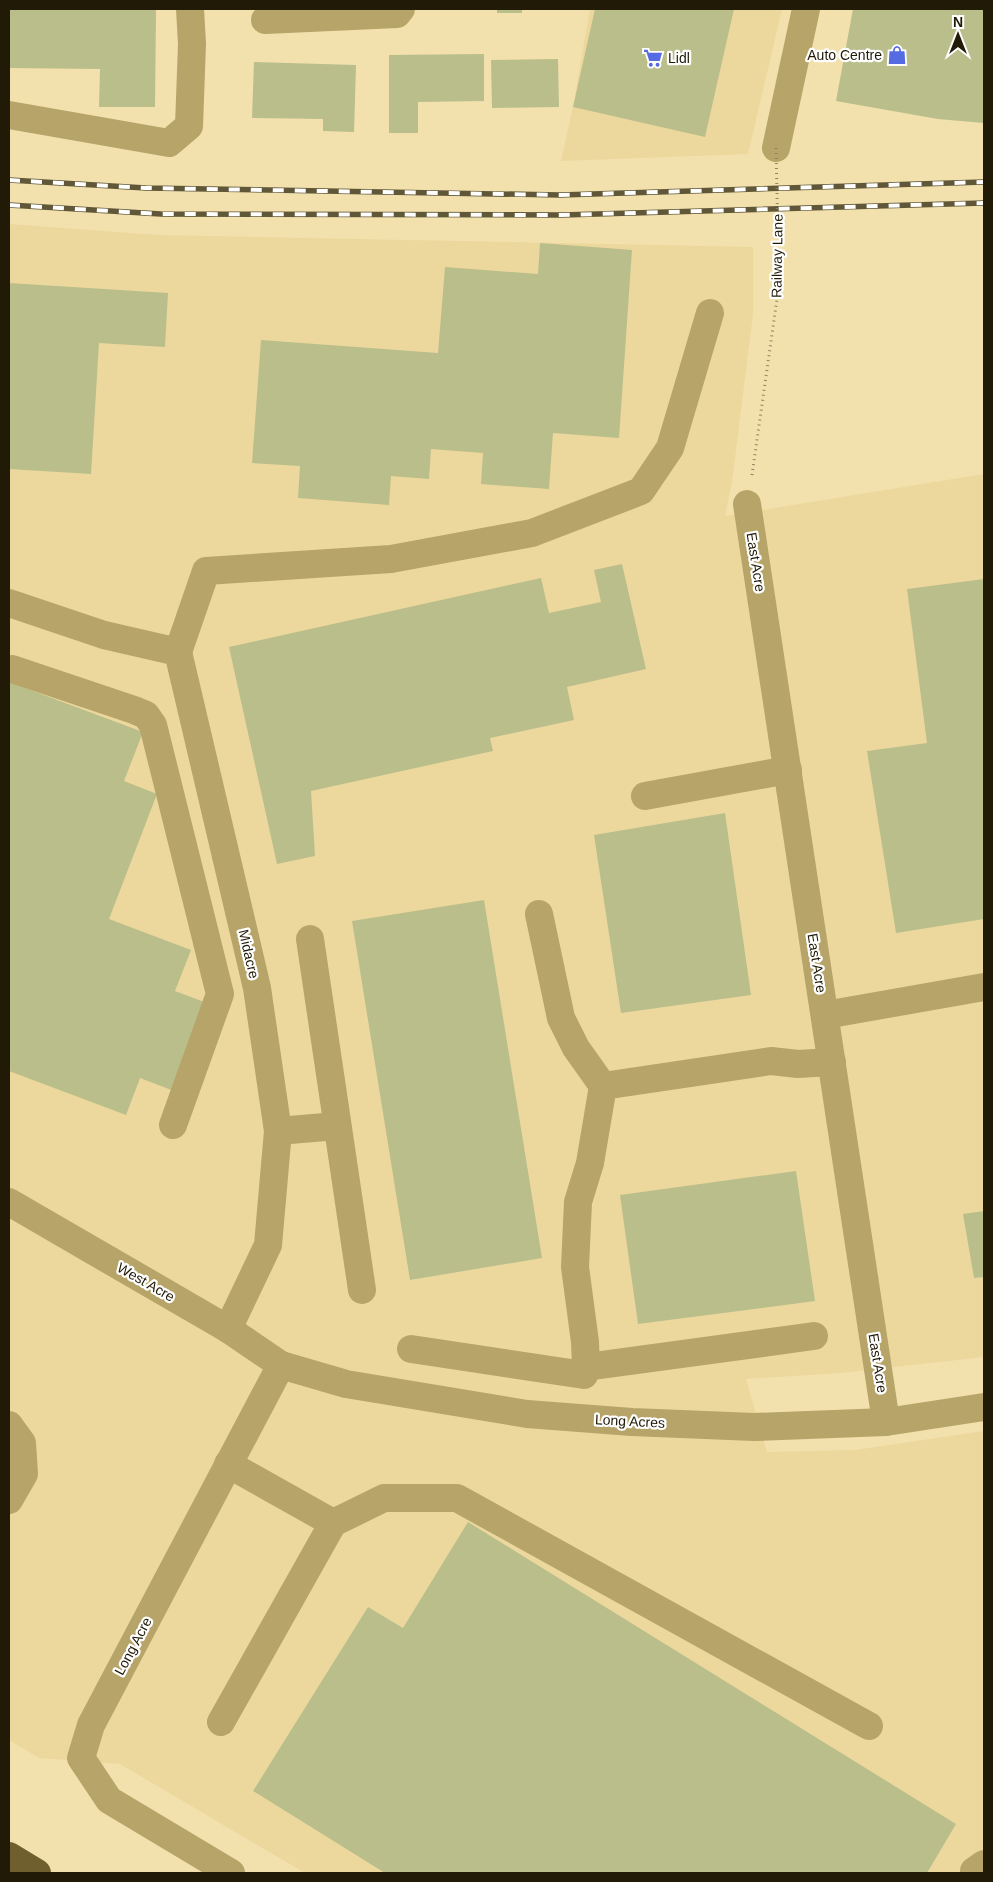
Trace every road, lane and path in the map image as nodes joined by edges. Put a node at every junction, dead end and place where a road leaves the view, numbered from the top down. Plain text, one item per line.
1 (190, 9) edge
2 (401, 9) edge
3 (806, 9) edge
4 (265, 20) dead end
5 (9, 115) edge
6 (776, 148) joint
7 (710, 313) dead end
8 (747, 504) joint
9 (9, 603) edge
10 (178, 652) junction
11 (12, 669) dead end
12 (788, 770) junction
13 (645, 796) dead end
14 (539, 914) dead end
15 (310, 939) dead end
16 (984, 987) edge
17 (257, 988) junction
18 (220, 994) junction
19 (825, 1015) junction
20 (832, 1062) junction
21 (603, 1086) junction
22 (173, 1124) dead end
23 (337, 1126) junction
24 (278, 1131) junction
25 (9, 1202) edge
26 (362, 1290) dead end
27 (228, 1329) junction
28 (814, 1336) dead end
29 (411, 1348) dead end
30 (281, 1365) junction
31 (585, 1371) junction
32 (984, 1407) edge
33 (580, 1418) junction
34 (886, 1422) junction
35 (9, 1425) edge
36 (228, 1464) junction
37 (9, 1500) edge
38 (333, 1523) junction
39 (221, 1722) dead end
40 (869, 1726) dead end
41 (9, 1856) edge
42 (37, 1873) edge
43 (231, 1873) edge

1 - 5 street
2 - 4 street
3 - 6 street
6 - 8 path, Railway Lane, bridge
7 - 10 street
8 - 12 street, East Acre
9 - 10 street
10 - 17 street, Midacre
11 - 18 street
12 - 13 street
12 - 19 street, East Acre
14 - 21 street
15 - 23 street
16 - 19 street
17 - 18 street
17 - 24 street, Midacre
18 - 22 street
19 - 20 street, East Acre
20 - 21 street
20 - 34 street, East Acre
21 - 31 street
23 - 24 street
23 - 26 street
24 - 27 street, Midacre
25 - 27 street, West Acre
27 - 30 street, West Acre
28 - 31 street
29 - 31 street
30 - 33 street, Long Acres
30 - 36 street, Long Acre
31 - 33 street
32 - 34 street, Long Acres
33 - 34 street, Long Acres
35 - 37 street
36 - 38 street
36 - 43 street, Long Acre
38 - 39 street
38 - 40 street
41 - 42 highway

